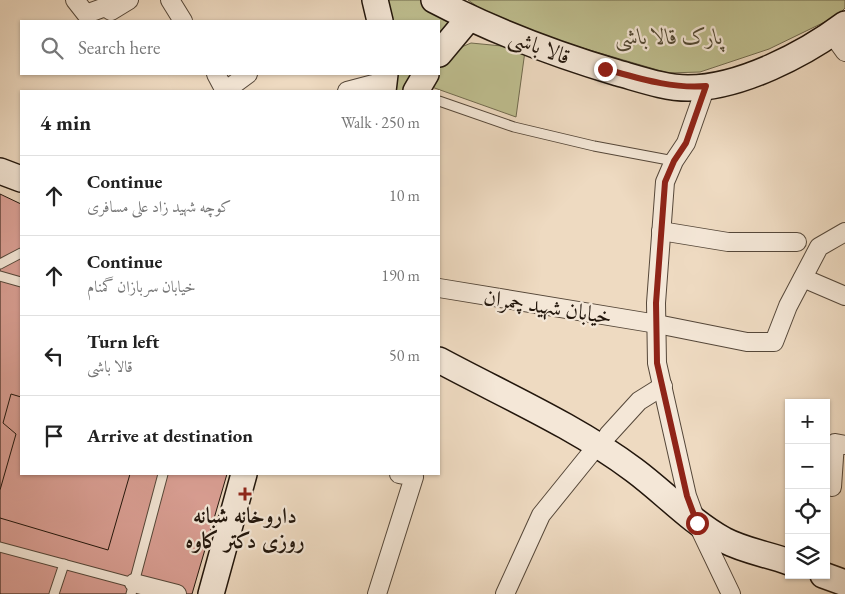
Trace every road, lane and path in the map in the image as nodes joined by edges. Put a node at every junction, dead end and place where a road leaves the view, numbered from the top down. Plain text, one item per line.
1 (75, 0) edge
2 (130, 0) edge
3 (170, 0) edge
4 (375, 0) edge
5 (434, 0) edge
6 (469, 18) junction
7 (182, 20) edge
8 (380, 20) edge
9 (841, 36) edge
10 (440, 53) edge
11 (217, 75) edge
12 (247, 75) edge
13 (425, 75) edge
14 (384, 82) edge
15 (706, 86) junction
16 (224, 90) edge
17 (226, 90) edge
18 (351, 90) edge
19 (417, 90) edge
20 (440, 101) edge
21 (674, 161) junction
22 (0, 171) edge
23 (20, 180) edge
24 (661, 231) junction
25 (845, 232) edge
26 (797, 242) dead end
27 (20, 254) edge
28 (0, 264) edge
29 (0, 276) edge
30 (803, 278) junction
31 (20, 282) edge
32 (440, 288) edge
33 (845, 296) edge
34 (657, 324) junction
35 (440, 361) edge
36 (663, 386) junction
37 (602, 441) junction
38 (845, 444) edge
39 (163, 475) edge
40 (244, 475) edge
41 (404, 475) edge
42 (834, 487) edge
43 (697, 523) junction
44 (0, 547) edge
45 (785, 561) edge
46 (64, 564) junction
47 (830, 578) edge
48 (845, 583) edge
49 (132, 589) edge
50 (54, 594) edge
51 (177, 594) edge
52 (211, 594) edge
53 (377, 594) edge
54 (505, 594) edge
55 (731, 594) edge

1 - 2 street
3 - 7 street
4 - 8 main road
5 - 6 main road, قالا باشی
6 - 10 main road
6 - 15 main road, قالا باشی
9 - 15 main road, قالا باشی
11 - 16 street
12 - 17 street
13 - 19 main road
14 - 18 street
15 - 21 street
20 - 21 lane
21 - 24 street
22 - 23 main road
24 - 26 street
24 - 34 street
25 - 30 street
27 - 28 lane
29 - 31 lane
30 - 33 street
30 - 34 street, خیابان شهید چمران
32 - 34 street, خیابان شهید چمران
34 - 36 street
35 - 37 main road
36 - 37 street
36 - 43 street
37 - 43 main road
37 - 54 street
38 - 42 street
39 - 49 lane
40 - 52 main road
41 - 53 street
43 - 45 main road
43 - 55 street
44 - 46 lane
46 - 49 lane
46 - 50 lane
47 - 48 main road
49 - 51 street

